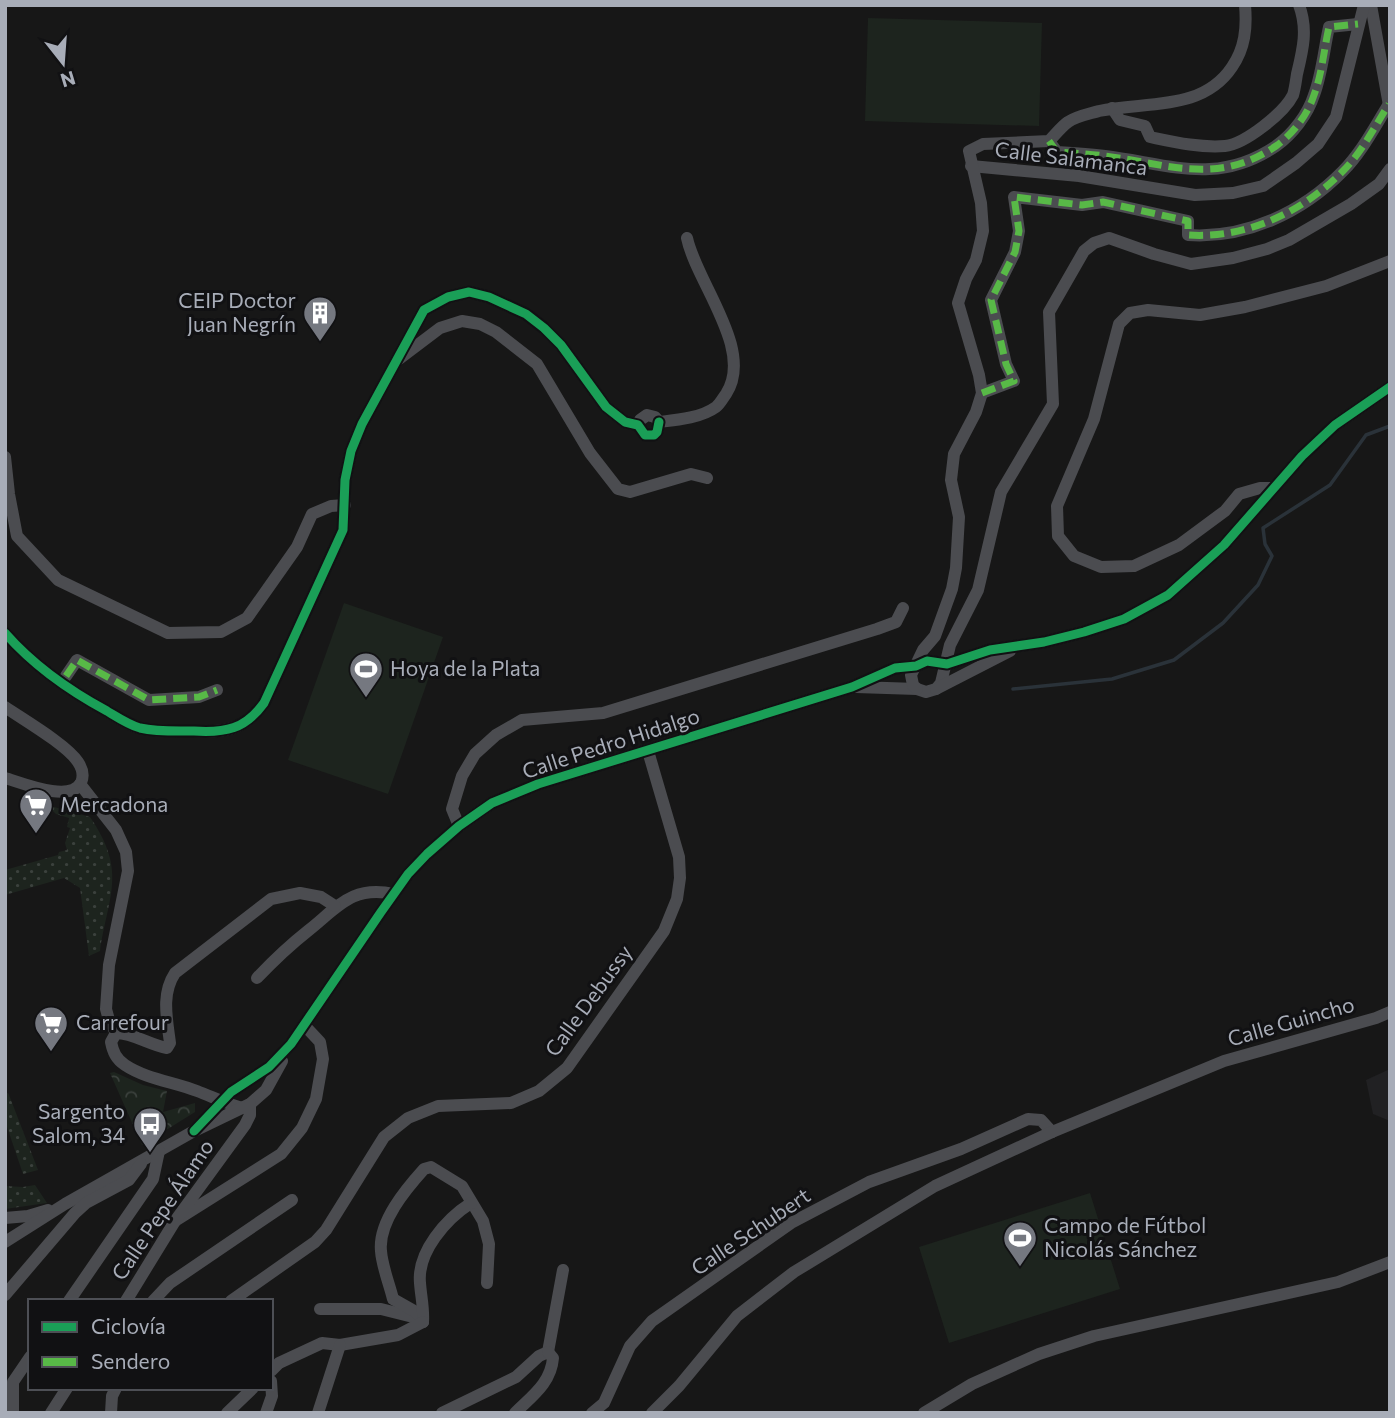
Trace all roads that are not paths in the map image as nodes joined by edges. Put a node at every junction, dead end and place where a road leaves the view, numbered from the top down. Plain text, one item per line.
1 (1245, 5) edge
2 (1299, 5) edge
3 (1364, 5) edge
4 (1371, 5) edge
5 (1358, 24) junction
6 (1389, 107) edge
7 (1112, 108) junction
8 (1049, 141) junction
9 (971, 166) junction
10 (1390, 169) edge
11 (687, 238) dead end
12 (1390, 261) edge
13 (393, 364) junction
14 (1390, 387) edge
15 (982, 393) junction
16 (6, 457) edge
17 (707, 478) dead end
18 (1273, 488) junction
19 (345, 505) junction
20 (903, 608) dead end
21 (5, 633) edge
22 (1023, 645) junction
23 (916, 666) junction
24 (944, 669) junction
25 (66, 676) dead end
26 (852, 687) junction
27 (917, 689) junction
28 (217, 690) dead end
29 (936, 690) junction
30 (5, 707) edge
31 (648, 751) junction
32 (5, 778) edge
33 (80, 784) junction
34 (459, 825) junction
35 (394, 894) junction
36 (335, 905) junction
37 (257, 978) dead end
38 (1390, 1012) edge
39 (305, 1026) junction
40 (116, 1033) junction
41 (291, 1044) junction
42 (252, 1078) junction
43 (265, 1090) junction
44 (198, 1092) junction
45 (220, 1102) junction
46 (247, 1106) junction
47 (211, 1115) junction
48 (194, 1131) junction
49 (1052, 1132) junction
50 (159, 1151) junction
51 (146, 1158) junction
52 (292, 1200) dead end
53 (471, 1203) junction
54 (65, 1204) junction
55 (5, 1218) edge
56 (175, 1221) junction
57 (5, 1242) edge
58 (1390, 1262) edge
59 (563, 1270) dead end
60 (487, 1283) dead end
61 (5, 1296) edge
62 (70, 1299) edge
63 (127, 1299) edge
64 (155, 1299) edge
65 (234, 1299) edge
66 (320, 1309) dead end
67 (423, 1322) junction
68 (340, 1345) junction
69 (548, 1352) junction
70 (28, 1360) edge
71 (273, 1369) edge
72 (66, 1390) edge
73 (115, 1390) edge
74 (251, 1390) edge
75 (271, 1390) edge
76 (54, 1411) edge
77 (13, 1413) edge
78 (111, 1413) edge
79 (227, 1413) edge
80 (266, 1413) edge
81 (317, 1413) edge
82 (442, 1413) edge
83 (515, 1413) edge
84 (592, 1413) edge
85 (652, 1413) edge
86 (924, 1413) edge

1 - 7 street
2 - 7 street
3 - 5 street, Calle Salamanca
4 - 6 street
5 - 8 street
5 - 9 street, Calle Salamanca
6 - 15 street
7 - 8 street
8 - 9 street
9 - 15 street, Calle Salamanca
10 - 24 street
11 - 13 street
12 - 18 street
13 - 17 street
13 - 19 street
14 - 18 street
15 - 23 street
16 - 19 street
18 - 22 street
19 - 21 street
20 - 34 street
22 - 24 street
22 - 29 street
23 - 24 street
23 - 26 street
23 - 27 street
24 - 29 street
25 - 28 street
26 - 27 street
26 - 31 street, Calle Pedro Hidalgo
27 - 29 street
30 - 33 street
31 - 34 street, Calle Pedro Hidalgo
31 - 65 street, Calle Debussy
32 - 33 street
33 - 40 street
34 - 35 street, Calle Pedro Hidalgo
35 - 36 street
35 - 39 street, Calle Pedro Hidalgo
36 - 37 street
36 - 40 street
38 - 49 street, Calle Guincho
39 - 41 street, Calle Pedro Hidalgo
39 - 56 street
40 - 44 street
41 - 42 street, Calle Pedro Hidalgo
41 - 43 street, Calle Pedro Hidalgo
42 - 43 street
42 - 45 street, Calle Pedro Hidalgo
43 - 46 street, Calle Pedro Hidalgo
44 - 45 street
44 - 47 street
45 - 46 street
45 - 47 street, Calle Pedro Hidalgo
46 - 48 street, Calle Pedro Hidalgo
46 - 56 street, Calle Pepe Álamo
47 - 48 street, Calle Pedro Hidalgo
48 - 50 street, Calle Pedro Hidalgo
49 - 84 street, Calle Schubert
49 - 85 street, Calle Guincho
50 - 51 street, Calle Pedro Hidalgo
50 - 62 street
51 - 54 street, Calle Pedro Hidalgo
51 - 61 street
52 - 64 street
53 - 60 street
53 - 67 street
53 - 67 street
54 - 55 street, Calle Pedro Hidalgo
54 - 57 street, Calle Pedro Hidalgo
56 - 63 street, Calle Pepe Álamo
58 - 86 street
59 - 69 street
66 - 67 street
67 - 68 street
68 - 71 street
68 - 81 street
69 - 82 street
69 - 83 street
70 - 77 street
72 - 76 street
73 - 78 street
74 - 79 street
75 - 80 street

